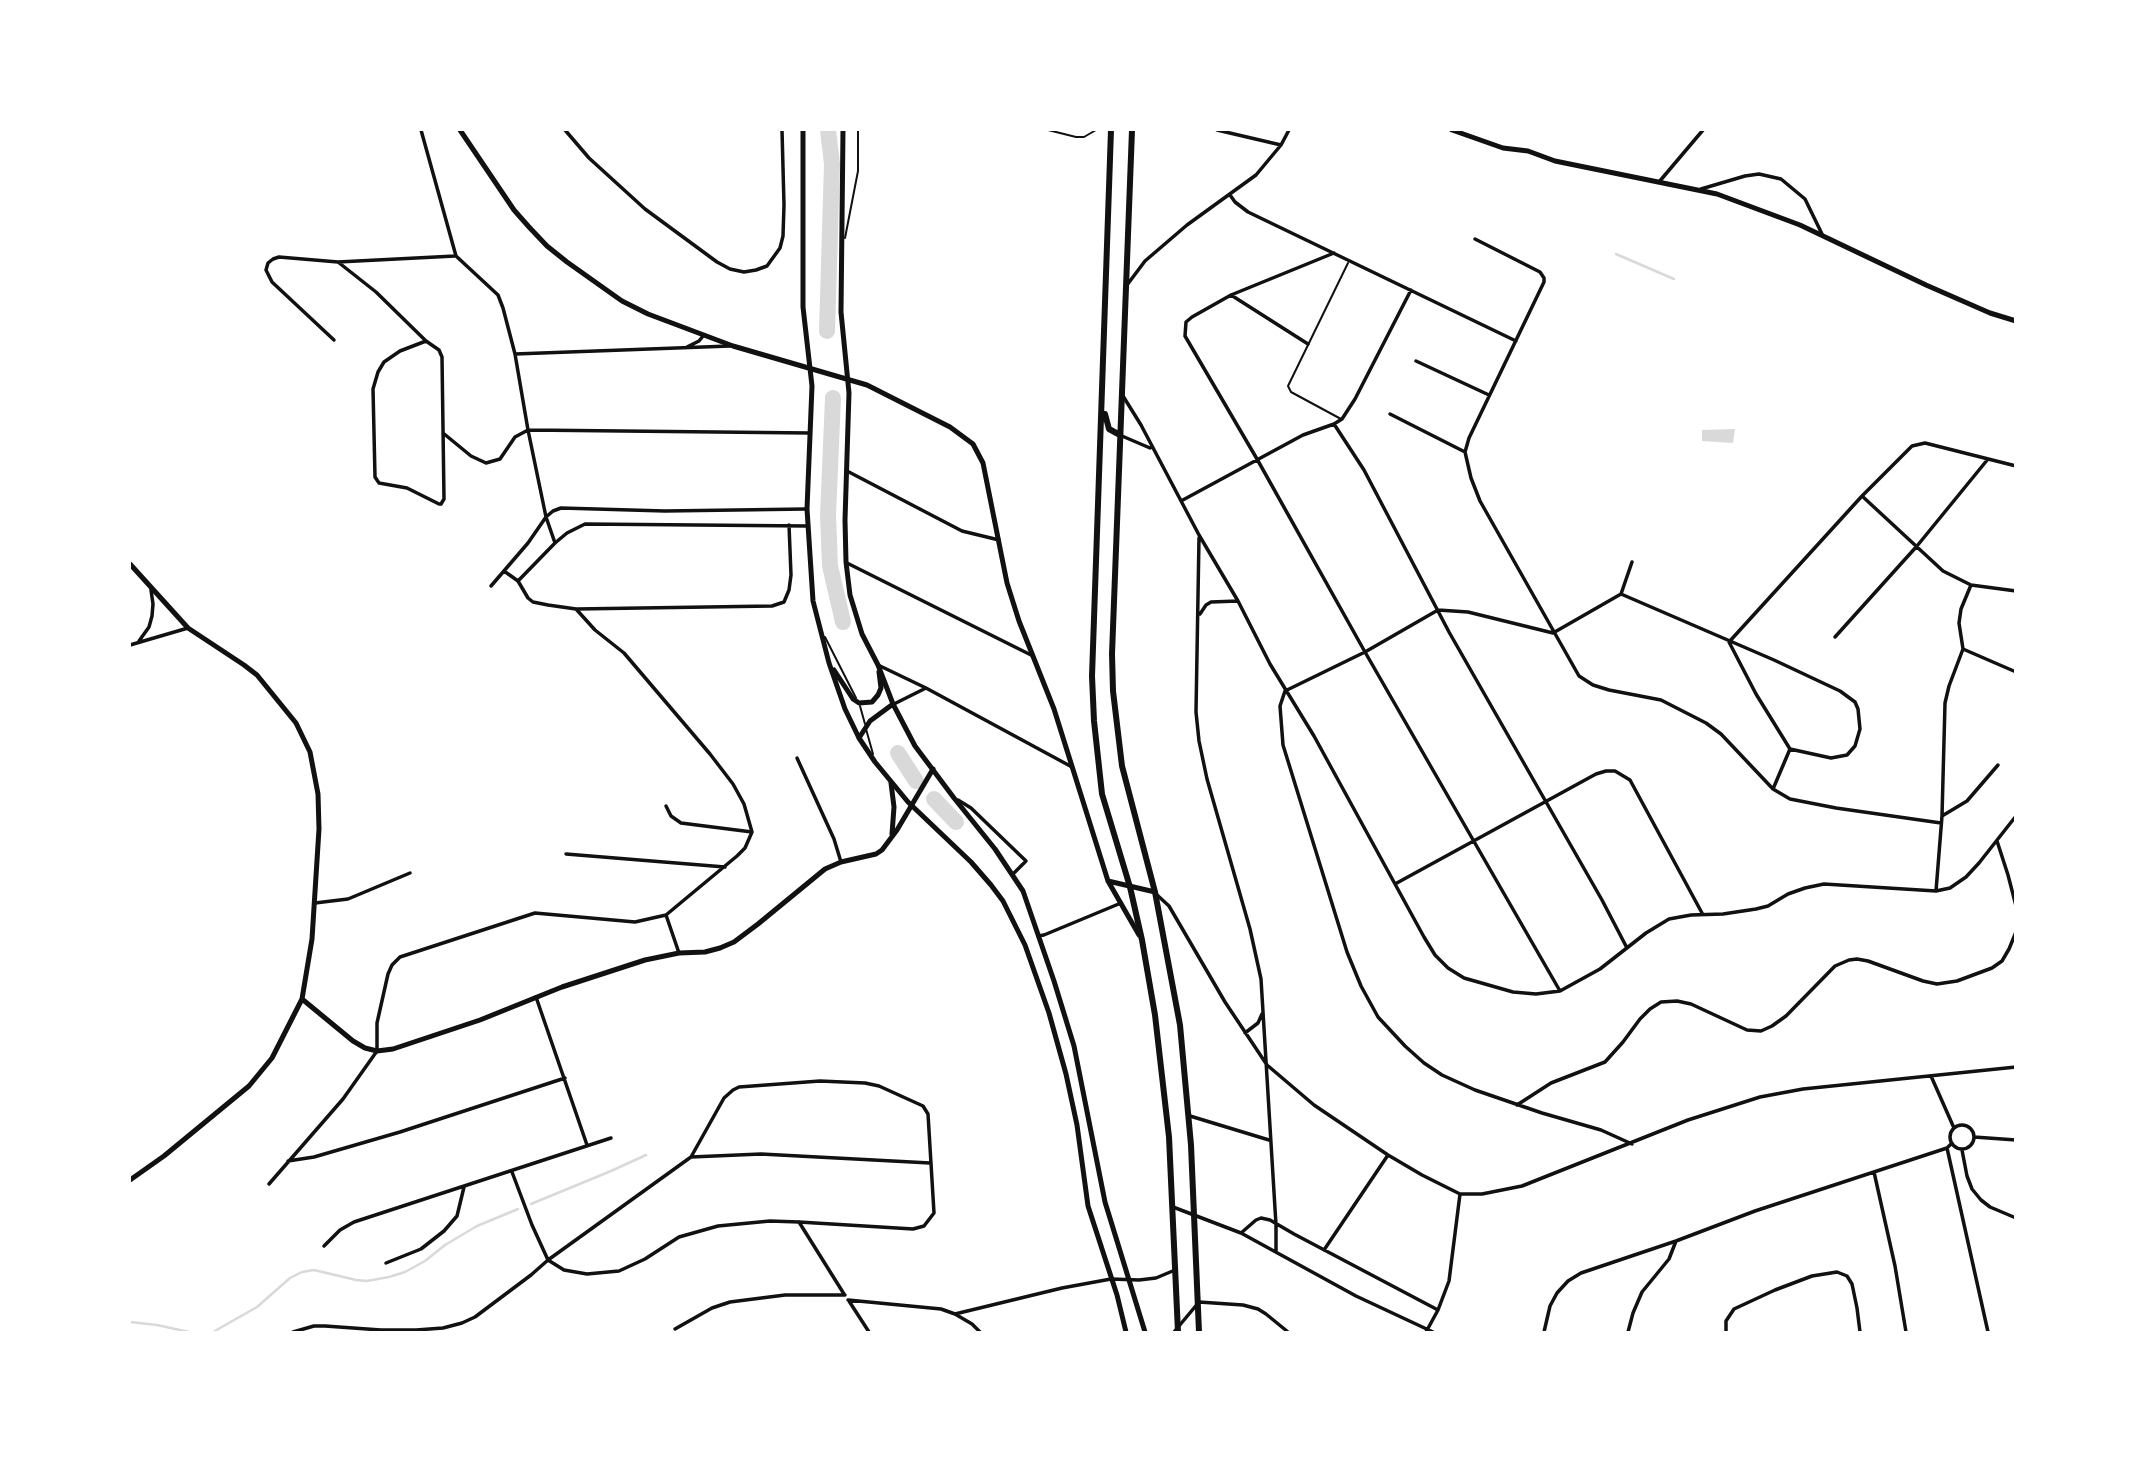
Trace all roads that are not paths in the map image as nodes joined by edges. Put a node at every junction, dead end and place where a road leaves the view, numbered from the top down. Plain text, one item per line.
1 (421, 130) edge
2 (460, 130) edge
3 (565, 130) edge
4 (782, 130) edge
5 (803, 130) edge
6 (843, 130) edge
7 (858, 130) edge
8 (1048, 130) edge
9 (1096, 130) edge
10 (1111, 130) edge
11 (1132, 130) edge
12 (1217, 130) edge
13 (1289, 130) edge
14 (1457, 130) edge
15 (1703, 130) edge
16 (1054, 131) edge
17 (1281, 145) junction
18 (1660, 182) junction
19 (1700, 190) junction
20 (1230, 195) junction
21 (1823, 236) junction
22 (1475, 239) dead end
23 (841, 253) junction
24 (1334, 253) junction
25 (456, 256) junction
26 (1349, 260) junction
27 (338, 262) junction
28 (1126, 287) junction
29 (1411, 290) junction
30 (1231, 295) junction
31 (2015, 321) edge
32 (703, 335) junction
33 (334, 340) dead end
34 (426, 341) junction
35 (1516, 341) junction
36 (1308, 344) junction
37 (733, 346) junction
38 (685, 348) junction
39 (515, 354) junction
40 (1416, 361) dead end
41 (811, 370) junction
42 (849, 380) junction
43 (1122, 394) junction
44 (1489, 395) junction
45 (1102, 405) junction
46 (1390, 414) dead end
47 (1342, 419) junction
48 (1334, 424) junction
49 (528, 430) junction
50 (443, 433) junction
51 (810, 433) junction
52 (1120, 435) junction
53 (1152, 449) junction
54 (1465, 452) junction
55 (1258, 459) junction
56 (1988, 459) junction
57 (2015, 466) edge
58 (847, 471) junction
59 (1863, 496) junction
60 (1181, 501) junction
61 (807, 509) junction
62 (546, 517) junction
63 (789, 525) junction
64 (807, 526) junction
65 (1199, 535) junction
66 (999, 540) junction
67 (555, 543) junction
68 (1917, 546) junction
69 (846, 562) junction
70 (1632, 562) dead end
71 (130, 565) edge
72 (504, 571) junction
73 (518, 581) junction
74 (1971, 585) junction
75 (491, 586) dead end
76 (151, 588) junction
77 (2015, 591) edge
78 (1621, 594) junction
79 (1238, 601) junction
80 (576, 609) junction
81 (1438, 610) junction
82 (1199, 616) junction
83 (820, 627) junction
84 (188, 628) junction
85 (1553, 633) junction
86 (1835, 637) dead end
87 (1729, 642) junction
88 (138, 643) junction
89 (130, 645) edge
90 (1963, 649) junction
91 (1365, 652) junction
92 (1032, 655) junction
93 (829, 663) junction
94 (878, 665) junction
95 (2015, 672) edge
96 (926, 688) junction
97 (1285, 691) junction
98 (859, 704) junction
99 (893, 704) junction
100 (865, 727) junction
101 (859, 738) junction
102 (1790, 750) junction
103 (797, 758) dead end
104 (875, 762) junction
105 (1998, 765) dead end
106 (1074, 768) junction
107 (933, 769) junction
108 (891, 783) junction
109 (1773, 789) junction
110 (954, 798) junction
111 (1545, 800) junction
112 (666, 806) dead end
113 (912, 806) junction
114 (1942, 816) junction
115 (2015, 816) edge
116 (1941, 822) junction
117 (752, 832) junction
118 (891, 840) junction
119 (1997, 841) junction
120 (1474, 842) junction
121 (566, 854) dead end
122 (841, 862) junction
123 (725, 867) junction
124 (410, 873) dead end
125 (1013, 874) junction
126 (1108, 881) junction
127 (1395, 884) junction
128 (1130, 887) junction
129 (1936, 891) junction
130 (1155, 892) junction
131 (316, 903) junction
132 (1121, 903) junction
133 (2015, 906) edge
134 (1703, 914) junction
135 (666, 915) junction
136 (2015, 932) edge
137 (1038, 936) junction
138 (1142, 940) junction
139 (1627, 948) junction
140 (678, 953) junction
141 (1560, 990) junction
142 (536, 997) junction
143 (302, 999) junction
144 (1263, 1011) junction
145 (1245, 1032) junction
146 (377, 1051) junction
147 (1267, 1065) junction
148 (2015, 1067) edge
149 (1931, 1076) junction
150 (565, 1078) junction
151 (1517, 1105) junction
152 (1188, 1115) junction
153 (1955, 1128) junction
154 (1974, 1137) junction
155 (611, 1138) dead end
156 (1269, 1140) junction
157 (2015, 1140) edge
158 (1952, 1143) junction
159 (1632, 1144) junction
160 (587, 1145) junction
161 (1947, 1148) junction
162 (1962, 1150) junction
163 (1388, 1155) junction
164 (691, 1157) junction
165 (286, 1162) junction
166 (931, 1163) junction
167 (512, 1172) junction
168 (1874, 1172) junction
169 (130, 1180) edge
170 (269, 1184) dead end
171 (464, 1187) junction
172 (1460, 1194) junction
173 (1172, 1207) junction
174 (1195, 1214) junction
175 (2015, 1218) edge
176 (799, 1222) junction
177 (1276, 1225) junction
178 (1241, 1233) junction
179 (1676, 1241) junction
180 (324, 1246) dead end
181 (1324, 1250) junction
182 (1276, 1252) junction
183 (548, 1260) junction
184 (386, 1263) dead end
185 (1175, 1270) junction
186 (1111, 1279) junction
187 (1130, 1280) junction
188 (845, 1294) junction
189 (848, 1300) junction
190 (1199, 1302) junction
191 (1438, 1310) junction
192 (955, 1314) junction
193 (675, 1329) dead end
194 (1177, 1331) edge
195 (1427, 1331) edge
196 (1726, 1331) edge
197 (293, 1332) edge
198 (869, 1332) edge
199 (980, 1332) edge
200 (1126, 1332) edge
201 (1144, 1332) edge
202 (1199, 1332) edge
203 (1288, 1332) edge
204 (1433, 1332) edge
205 (1544, 1332) edge
206 (1628, 1332) edge
207 (1860, 1332) edge
208 (1906, 1332) edge
209 (1989, 1332) edge

1 - 25 street
2 - 32 main road
3 - 4 street
5 - 41 main road
6 - 23 main road
7 - 23 lane
8 - 16 lane
9 - 16 lane
10 - 45 main road
11 - 28 main road
12 - 17 street
13 - 17 street
14 - 18 main road
15 - 18 street
17 - 20 street
18 - 19 main road
19 - 21 main road
19 - 21 street
20 - 24 street
20 - 28 street
21 - 31 main road
22 - 35 street
23 - 42 main road
24 - 26 street
24 - 30 street
25 - 27 street
25 - 39 street
26 - 29 street
26 - 36 lane
27 - 33 street
27 - 34 street
28 - 43 main road
29 - 35 street
29 - 47 street
30 - 36 street
30 - 55 street
32 - 37 main road
32 - 38 street
34 - 50 street
34 - 50 street
35 - 44 street
36 - 47 lane
37 - 38 street
37 - 41 main road
38 - 39 street
39 - 49 street
40 - 44 street
41 - 42 main road
41 - 51 main road
42 - 58 main road
42 - 66 main road
43 - 52 main road
43 - 53 street
44 - 54 street
45 - 52 main road
45 - 128 main road
46 - 54 street
47 - 48 street
48 - 55 street
48 - 81 street
49 - 50 street
49 - 51 street
49 - 62 street
51 - 61 main road
52 - 53 street
52 - 130 main road
53 - 60 street
54 - 85 street
55 - 60 street
55 - 91 street
56 - 57 street
56 - 59 street
56 - 68 street
58 - 66 street
58 - 69 main road
59 - 68 street
59 - 87 street
60 - 65 street
61 - 62 street
61 - 64 main road
62 - 67 street
62 - 72 street
63 - 64 street
63 - 67 street
63 - 80 street
64 - 83 main road
65 - 79 street
65 - 82 street
66 - 92 main road
67 - 73 street
68 - 74 street
68 - 86 street
69 - 92 street
69 - 94 main road
70 - 78 street
71 - 76 main road
72 - 73 street
72 - 75 street
73 - 80 street
74 - 77 street
74 - 90 street
76 - 84 main road
76 - 88 street
78 - 85 street
78 - 87 street
79 - 82 street
79 - 97 street
80 - 117 street
81 - 85 street
81 - 91 street
81 - 111 street
82 - 144 street
83 - 93 main road
83 - 98 lane
84 - 88 street
84 - 131 main road
85 - 109 street
87 - 102 street
87 - 102 street
88 - 89 street
90 - 95 street
90 - 114 street
91 - 97 street
91 - 120 street
92 - 106 main road
93 - 98 main road
93 - 101 main road
94 - 96 street
94 - 98 main road
94 - 99 main road
96 - 99 street
96 - 106 street
97 - 127 street
97 - 151 street
98 - 100 lane
99 - 100 main road
99 - 107 main road
100 - 101 main road
100 - 104 lane
101 - 104 main road
102 - 109 street
103 - 122 street
104 - 108 main road
105 - 114 street
106 - 126 main road
107 - 110 main road
107 - 113 main road
108 - 113 main road
108 - 118 main road
109 - 116 street
110 - 125 main road
110 - 125 street
111 - 120 street
111 - 134 street
111 - 139 street
112 - 117 street
113 - 118 main road
113 - 186 main road
114 - 116 street
115 - 119 street
116 - 129 street
117 - 123 street
118 - 122 main road
119 - 129 street
119 - 133 street
120 - 127 street
120 - 141 street
121 - 123 street
122 - 140 main road
123 - 135 street
124 - 131 street
125 - 137 main road
126 - 128 main road
126 - 132 main road
127 - 141 street
128 - 130 main road
128 - 138 main road
129 - 134 street
130 - 145 street
130 - 152 main road
131 - 143 main road
132 - 137 street
132 - 138 main road
134 - 139 street
135 - 140 street
135 - 146 street
136 - 151 street
137 - 187 main road
138 - 173 main road
139 - 141 street
140 - 142 main road
142 - 146 main road
142 - 150 street
143 - 146 main road
143 - 169 main road
144 - 145 street
144 - 147 street
145 - 147 street
146 - 165 street
147 - 156 street
147 - 163 street
148 - 149 street
149 - 153 street
149 - 159 street
150 - 160 street
150 - 165 street
151 - 159 street
152 - 156 street
152 - 174 main road
153 - 154 street
153 - 158 street
154 - 157 street
154 - 162 street
155 - 160 street
156 - 177 street
158 - 161 street
158 - 162 street
159 - 172 street
160 - 167 street
161 - 168 street
161 - 209 street
162 - 175 street
163 - 172 street
163 - 181 street
164 - 166 street
164 - 166 street
164 - 183 street
165 - 170 street
166 - 176 street
167 - 171 street
167 - 183 street
168 - 179 street
168 - 208 street
171 - 180 street
171 - 184 street
172 - 191 street
173 - 174 street
173 - 185 main road
174 - 178 street
174 - 190 main road
176 - 183 street
176 - 188 street
177 - 178 street
177 - 181 street
177 - 182 street
178 - 182 street
179 - 205 street
179 - 206 street
181 - 191 street
182 - 195 street
183 - 197 street
185 - 187 street
185 - 194 main road
186 - 187 street
186 - 192 street
186 - 200 main road
187 - 201 main road
188 - 189 street
188 - 193 street
189 - 192 street
189 - 198 street
190 - 194 street
190 - 202 main road
190 - 203 street
191 - 195 street
192 - 199 street
195 - 204 street
196 - 207 street

